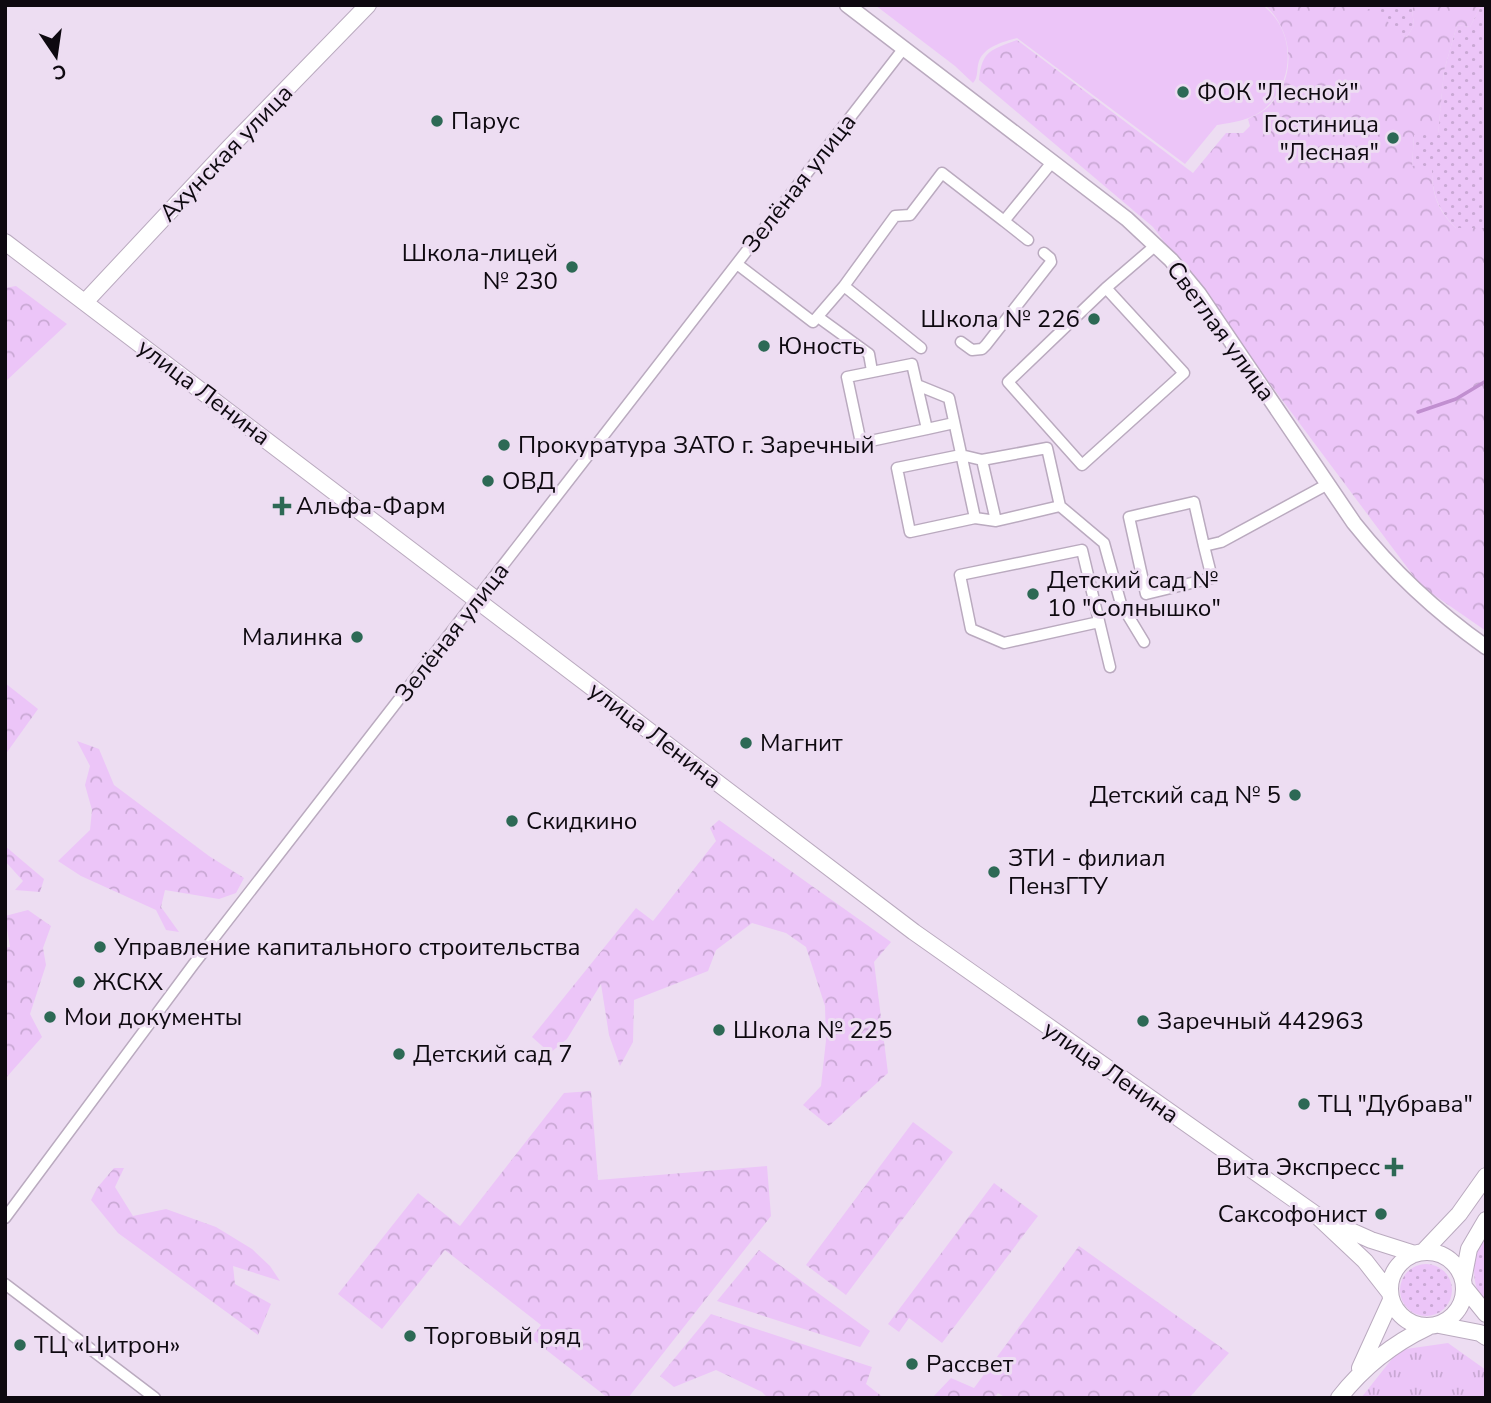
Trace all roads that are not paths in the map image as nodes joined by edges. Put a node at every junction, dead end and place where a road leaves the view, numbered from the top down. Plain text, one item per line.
1 (368, 5) edge
2 (847, 5) edge
3 (904, 48) junction
4 (1053, 161) junction
5 (1004, 221) junction
6 (1028, 240) dead end
7 (5, 242) edge
8 (1156, 246) junction
9 (1044, 253) dead end
10 (737, 264) junction
11 (844, 286) junction
12 (1106, 288) junction
13 (85, 302) junction
14 (818, 317) junction
15 (961, 342) dead end
16 (920, 348) dead end
17 (872, 372) junction
18 (917, 385) junction
19 (954, 423) junction
20 (927, 429) junction
21 (961, 454) junction
22 (982, 460) junction
23 (1328, 484) junction
24 (1060, 506) junction
25 (975, 518) junction
26 (996, 521) junction
27 (1204, 546) junction
28 (478, 600) junction
29 (1099, 622) junction
30 (1144, 642) dead end
31 (1486, 647) edge
32 (1110, 667) dead end
33 (1486, 1176) edge
34 (1315, 1214) junction
35 (5, 1218) edge
36 (1486, 1220) edge
37 (1419, 1253) junction
38 (5, 1284) edge
39 (1464, 1284) junction
40 (1390, 1297) junction
41 (1486, 1314) edge
42 (1434, 1326) junction
43 (1486, 1336) edge
44 (1355, 1377) junction
45 (155, 1398) edge
46 (1339, 1398) edge

1 - 13 main road, Ахунская улица
2 - 3 street, Светлая улица
3 - 4 street, Светлая улица
3 - 10 street, Зелёная улица
4 - 5 street
4 - 8 street, Светлая улица
5 - 6 street
5 - 11 street
7 - 13 main road, улица Ленина
8 - 12 street
8 - 23 street, Светлая улица
9 - 15 street
10 - 14 street
10 - 28 street, Зелёная улица
11 - 14 street
11 - 16 street
12 - 12 street
13 - 28 main road, улица Ленина
14 - 17 street
17 - 18 street
17 - 20 street
18 - 19 street
18 - 20 street
19 - 20 street
19 - 21 street
21 - 22 street
21 - 25 street
21 - 25 street
22 - 24 street
22 - 26 street
23 - 27 street
23 - 31 street, Светлая улица
24 - 26 street
24 - 30 street
25 - 26 street
27 - 27 street
28 - 34 main road, улица Ленина
28 - 35 street, Зелёная улица
29 - 29 street
29 - 32 street
33 - 37 main road
34 - 37 main road, улица Ленина
34 - 40 main road, улица Ленина
36 - 39 main road
37 - 39 main road
37 - 40 main road
38 - 45 street
39 - 41 main road
39 - 42 main road
40 - 42 main road
40 - 44 main road
42 - 43 main road
42 - 44 main road
44 - 46 main road

